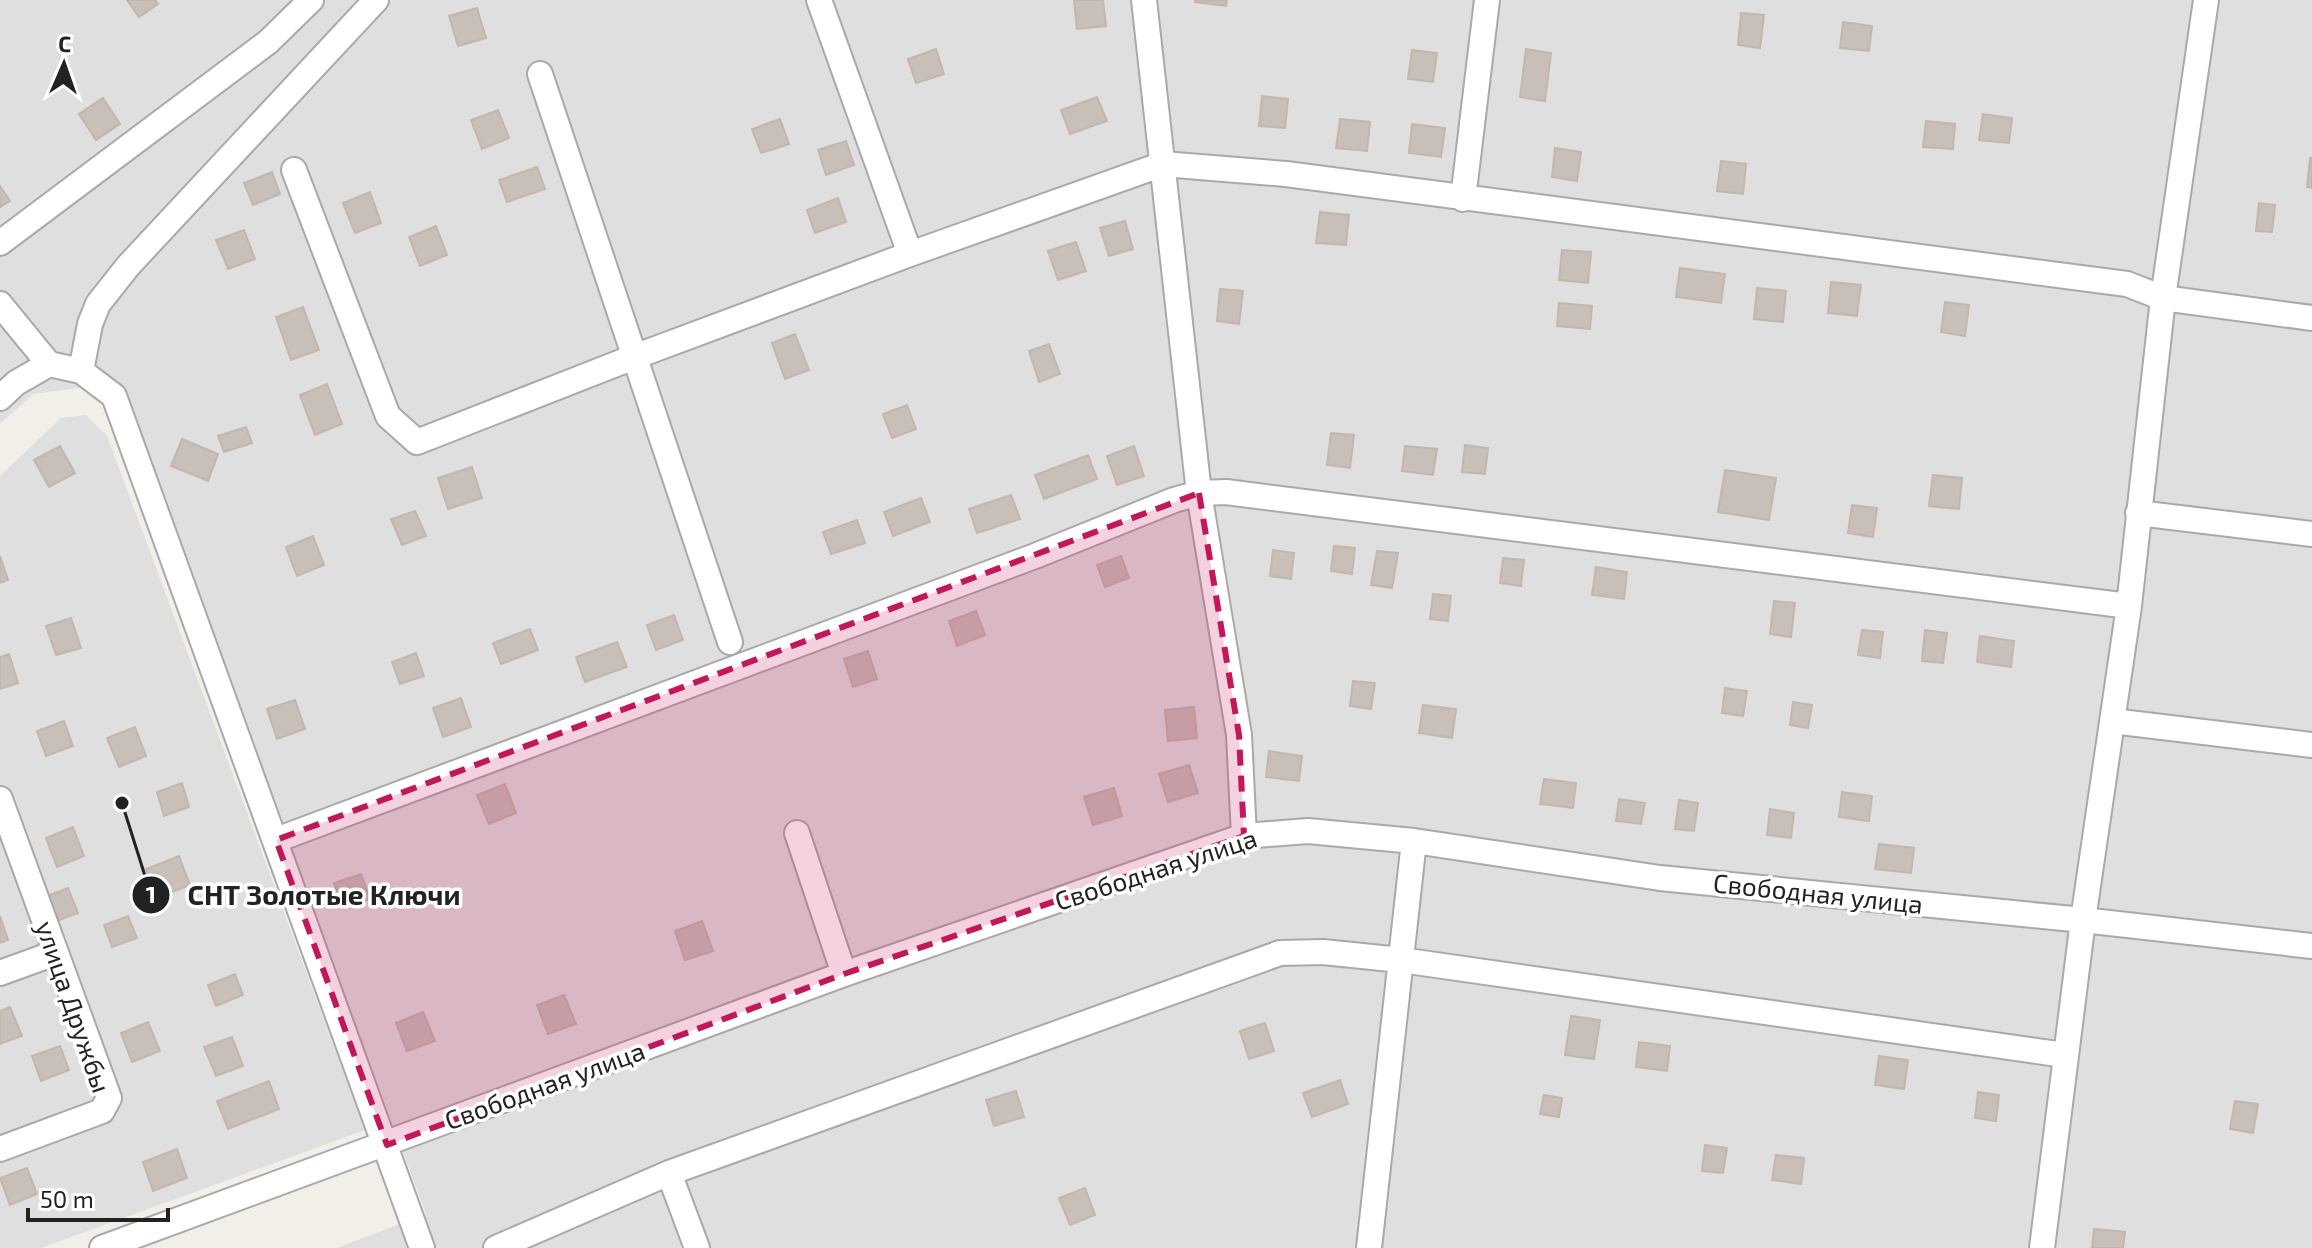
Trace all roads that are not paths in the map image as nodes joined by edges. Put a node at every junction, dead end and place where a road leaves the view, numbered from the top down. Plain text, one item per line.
1 (311, 0) edge
2 (376, 0) edge
3 (819, 0) edge
4 (1144, 0) edge
5 (1487, 0) edge
6 (2206, 0) edge
7 (540, 74) dead end
8 (1163, 164) junction
9 (294, 170) dead end
10 (1463, 199) junction
11 (0, 243) edge
12 (910, 254) junction
13 (2163, 298) junction
14 (0, 304) edge
15 (2312, 318) edge
16 (634, 357) junction
17 (49, 364) junction
18 (81, 371) junction
19 (0, 398) edge
20 (1199, 493) junction
21 (2138, 513) junction
22 (2312, 534) edge
23 (2129, 606) junction
24 (730, 642) dead end
25 (2112, 721) junction
26 (2312, 745) edge
27 (0, 799) edge
28 (797, 833) dead end
29 (1244, 836) junction
30 (276, 840) junction
31 (1414, 841) junction
32 (2083, 920) junction
33 (2312, 946) edge
34 (55, 953) junction
35 (1401, 960) junction
36 (0, 973) edge
37 (844, 974) junction
38 (2065, 1055) junction
39 (387, 1145) junction
40 (0, 1149) edge
41 (669, 1173) junction
42 (102, 1248) edge
43 (422, 1248) edge
44 (496, 1248) edge
45 (697, 1248) edge
46 (1369, 1248) edge
47 (2042, 1248) edge

1 - 11 street
2 - 18 street
3 - 12 street
4 - 8 street
5 - 10 street
6 - 13 street
7 - 16 street
8 - 10 street
8 - 12 street
8 - 20 street
9 - 16 street
10 - 13 street
12 - 16 street
13 - 15 street
13 - 21 street
14 - 17 street
16 - 24 street
17 - 18 street
17 - 19 street
18 - 30 street
20 - 23 street
20 - 29 street
20 - 30 street
21 - 22 street
21 - 23 street
23 - 25 street
25 - 26 street
25 - 32 street
27 - 34 street, улица Дружбы
28 - 37 street
29 - 31 street, Свободная улица
29 - 37 street, Свободная улица
30 - 39 street
31 - 32 street, Свободная улица
31 - 35 street
32 - 33 street, Свободная улица
32 - 38 street
34 - 36 street
34 - 40 street, улица Дружбы
35 - 38 street
35 - 41 street
35 - 46 street
37 - 39 street, Свободная улица
38 - 47 street
39 - 42 street, Свободная улица
39 - 43 street
41 - 44 street
41 - 45 street

